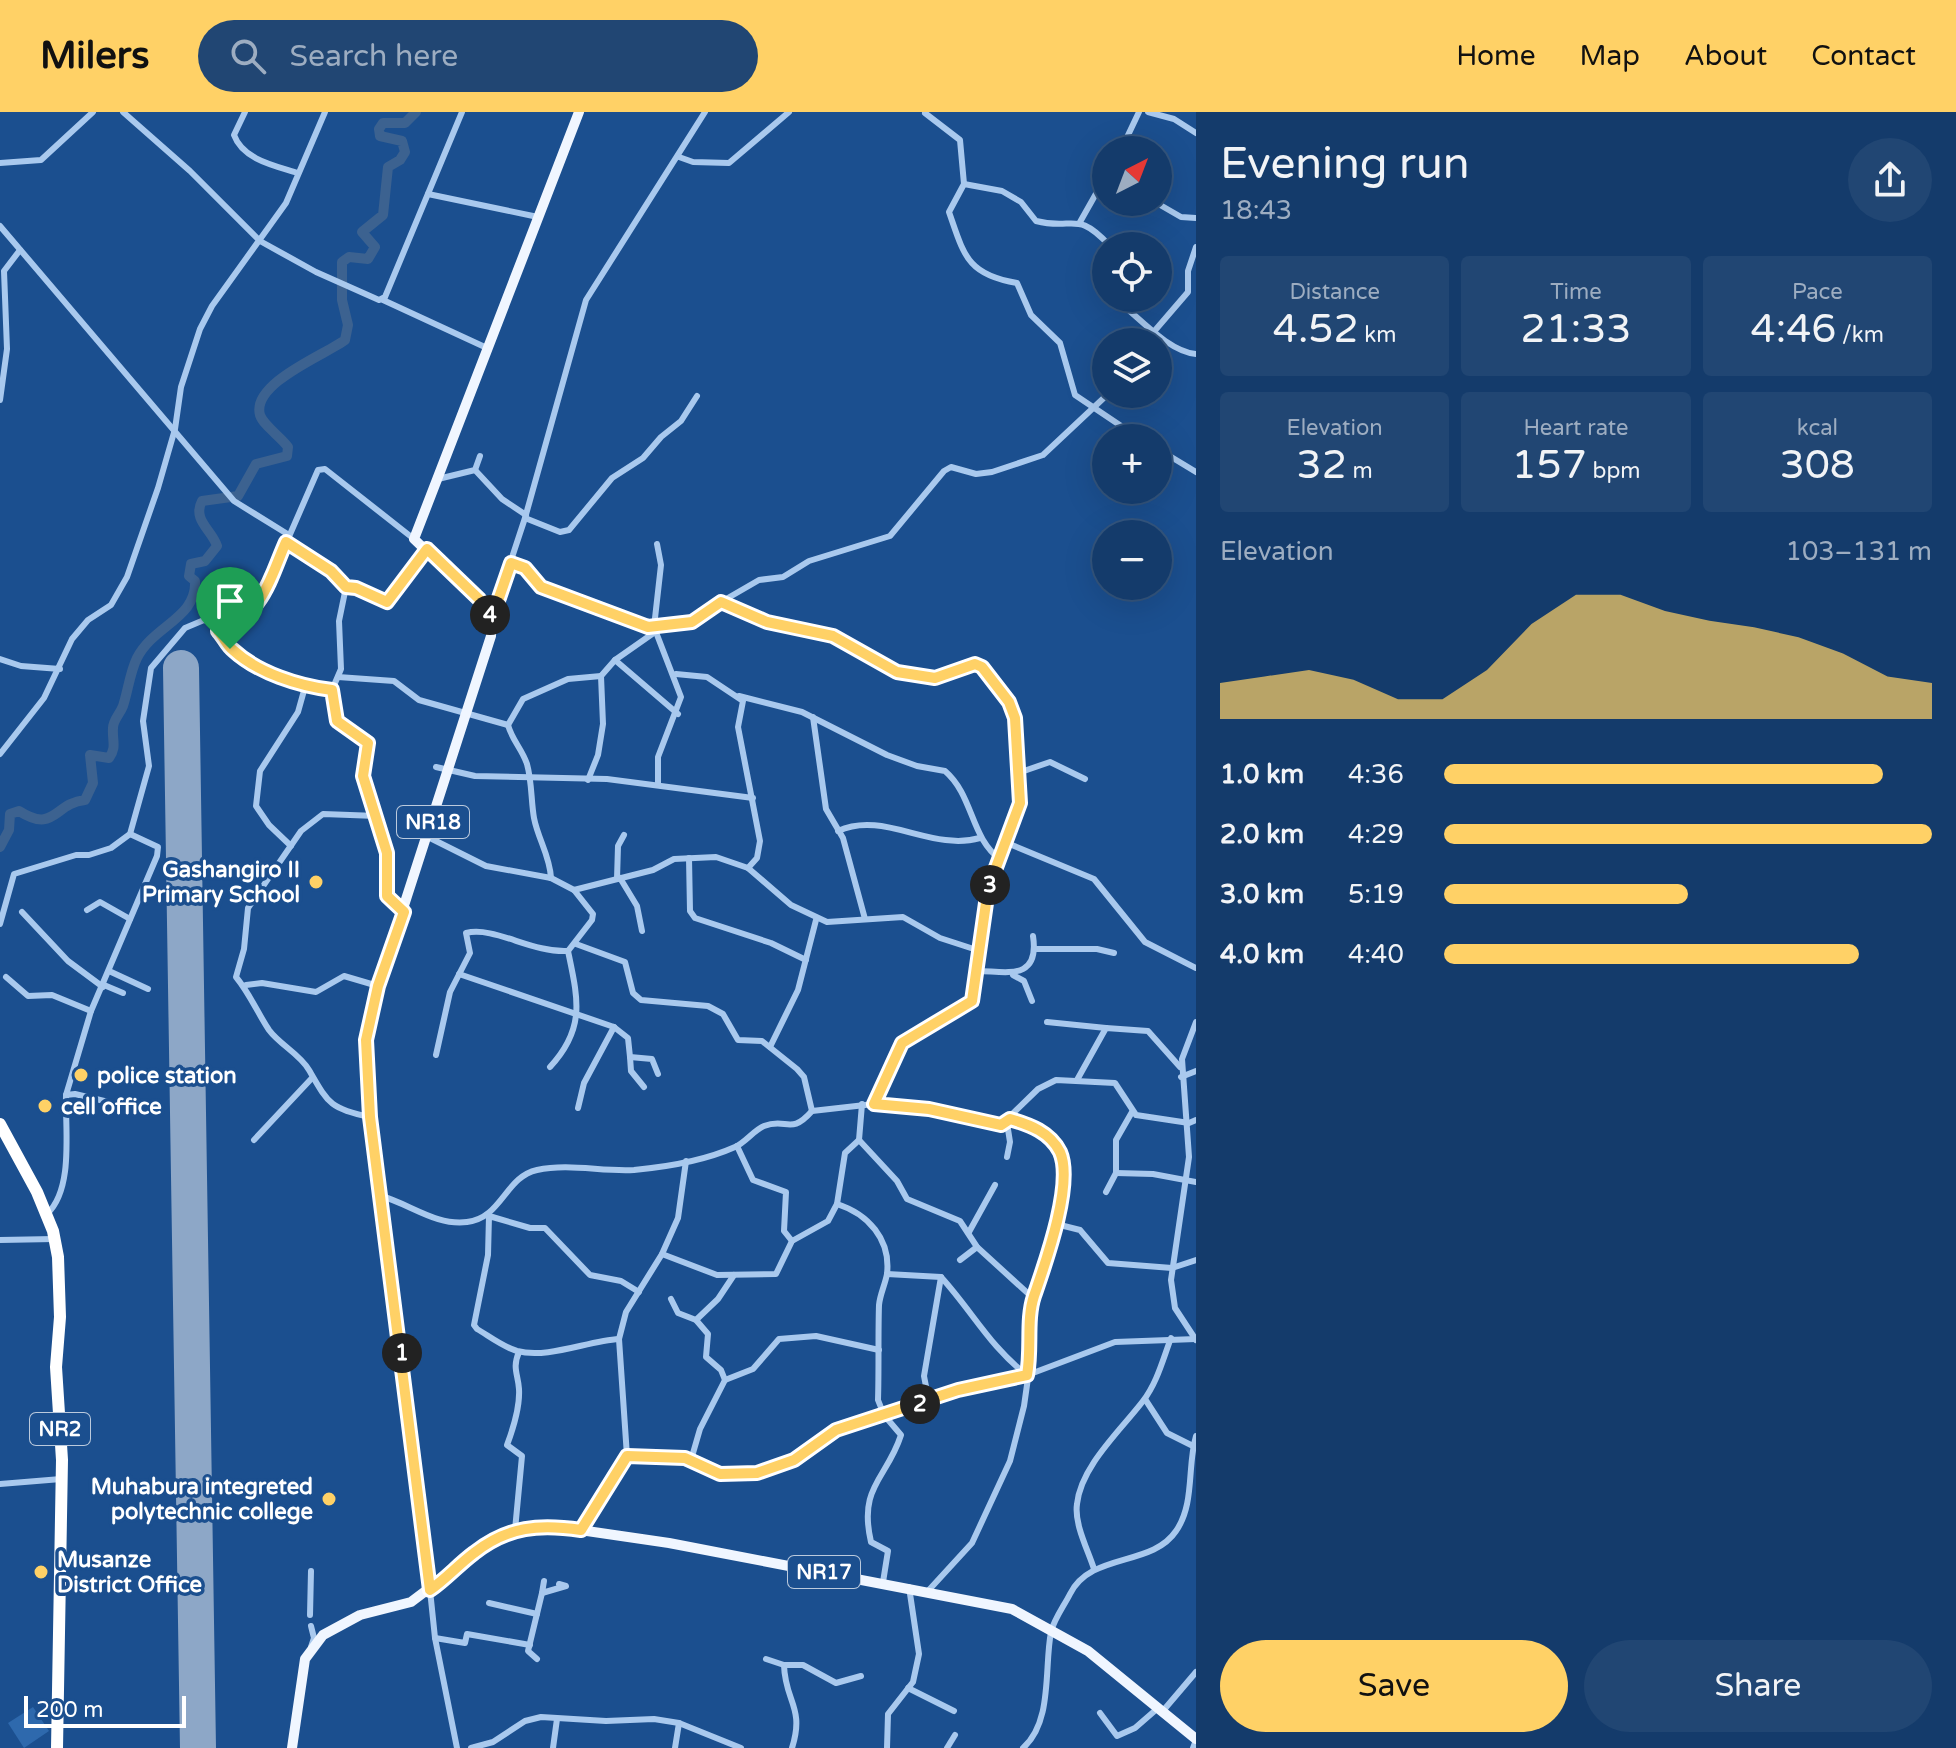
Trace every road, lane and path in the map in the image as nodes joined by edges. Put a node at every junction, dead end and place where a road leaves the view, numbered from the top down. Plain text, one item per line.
1 (93, 112) edge
2 (123, 112) edge
3 (245, 112) edge
4 (325, 112) edge
5 (462, 112) edge
6 (579, 112) edge
7 (705, 112) edge
8 (789, 112) edge
9 (925, 112) edge
10 (1139, 112) edge
11 (1148, 112) edge
12 (1196, 133) edge
13 (1128, 136) edge
14 (679, 157) junction
15 (0, 163) edge
16 (298, 173) junction
17 (964, 184) junction
18 (428, 194) junction
19 (1092, 201) edge
20 (1172, 212) edge
21 (539, 217) junction
22 (1196, 218) edge
23 (1080, 222) junction
24 (0, 226) edge
25 (1098, 232) edge
26 (260, 241) junction
27 (1196, 247) edge
28 (20, 250) junction
29 (1196, 287) edge
30 (1187, 289) junction
31 (383, 300) junction
32 (1131, 312) edge
33 (1150, 328) edge
34 (1154, 328) edge
35 (1172, 344) edge
36 (488, 349) junction
37 (1196, 354) edge
38 (697, 396) dead end
39 (0, 400) edge
40 (1092, 410) junction
41 (1116, 424) edge
42 (175, 429) junction
43 (480, 456) dead end
44 (1172, 457) edge
45 (475, 470) junction
46 (1196, 472) edge
47 (438, 479) junction
48 (525, 517) junction
49 (287, 538) junction
50 (414, 539) junction
51 (657, 544) dead end
52 (427, 549) junction
53 (511, 563) junction
54 (346, 587) junction
55 (721, 602) junction
56 (492, 618) junction
57 (219, 624) junction
58 (654, 629) junction
59 (0, 659) edge
60 (615, 660) junction
61 (60, 669) junction
62 (676, 674) junction
63 (601, 676) junction
64 (338, 677) junction
65 (305, 687) junction
66 (332, 690) junction
67 (739, 696) junction
68 (467, 714) junction
69 (678, 714) junction
70 (813, 717) junction
71 (508, 725) junction
72 (0, 754) edge
73 (436, 767) dead end
74 (448, 770) junction
75 (1021, 772) junction
76 (530, 778) junction
77 (1085, 779) dead end
78 (588, 780) junction
79 (658, 784) junction
80 (753, 798) junction
81 (377, 816) junction
82 (838, 831) junction
83 (130, 834) junction
84 (624, 835) dead end
85 (428, 837) junction
86 (980, 838) junction
87 (1007, 843) junction
88 (291, 846) junction
89 (689, 858) junction
90 (1001, 860) junction
91 (748, 868) junction
92 (551, 878) junction
93 (619, 878) junction
94 (574, 890) junction
95 (87, 910) dead end
96 (22, 912) dead end
97 (404, 912) junction
98 (130, 919) junction
99 (865, 919) junction
100 (816, 920) junction
101 (0, 924) edge
102 (642, 931) dead end
103 (1033, 936) dead end
104 (576, 944) junction
105 (1035, 949) junction
106 (568, 951) junction
107 (980, 951) junction
108 (1114, 953) dead end
109 (806, 960) junction
110 (1196, 968) edge
111 (109, 971) junction
112 (977, 971) junction
113 (459, 974) junction
114 (1013, 975) junction
115 (6, 977) dead end
116 (246, 985) junction
117 (104, 986) junction
118 (378, 986) junction
119 (148, 989) dead end
120 (123, 993) dead end
121 (1032, 1001) dead end
122 (91, 1011) junction
123 (577, 1012) junction
124 (1047, 1022) dead end
125 (1196, 1022) edge
126 (614, 1027) junction
127 (1106, 1028) junction
128 (770, 1047) junction
129 (436, 1055) dead end
130 (630, 1057) junction
131 (550, 1067) dead end
132 (1181, 1069) junction
133 (1196, 1071) edge
134 (658, 1074) dead end
135 (1181, 1077) junction
136 (312, 1078) junction
137 (1077, 1080) junction
138 (644, 1087) dead end
139 (66, 1095) junction
140 (862, 1104) junction
141 (874, 1104) junction
142 (121, 1105) dead end
143 (578, 1108) dead end
144 (812, 1111) junction
145 (1132, 1112) junction
146 (370, 1117) junction
147 (1009, 1121) junction
148 (1192, 1121) edge
149 (0, 1126) edge
150 (254, 1140) dead end
151 (859, 1140) junction
152 (737, 1146) junction
153 (1007, 1157) dead end
154 (686, 1161) junction
155 (1116, 1173) junction
156 (1192, 1181) edge
157 (995, 1185) dead end
158 (1106, 1192) dead end
159 (381, 1196) junction
160 (837, 1204) junction
161 (47, 1214) junction
162 (489, 1216) junction
163 (1056, 1224) junction
164 (969, 1232) junction
165 (54, 1239) junction
166 (0, 1240) edge
167 (792, 1241) junction
168 (977, 1247) junction
169 (662, 1254) junction
170 (960, 1260) dead end
171 (1196, 1260) edge
172 (1172, 1268) junction
173 (887, 1274) junction
174 (734, 1275) junction
175 (941, 1277) junction
176 (639, 1292) junction
177 (1033, 1298) junction
178 (671, 1299) dead end
179 (696, 1320) junction
180 (1171, 1338) junction
181 (619, 1339) junction
182 (1196, 1339) edge
183 (879, 1350) junction
184 (519, 1352) junction
185 (1027, 1375) junction
186 (725, 1380) junction
187 (1145, 1399) junction
188 (929, 1402) junction
189 (884, 1415) junction
190 (1196, 1436) edge
191 (1193, 1446) junction
192 (627, 1456) junction
193 (691, 1460) junction
194 (61, 1479) junction
195 (0, 1484) edge
196 (1188, 1500) junction
197 (1196, 1502) edge
198 (515, 1530) junction
199 (581, 1530) junction
200 (1094, 1569) junction
201 (311, 1571) dead end
202 (544, 1581) dead end
203 (883, 1582) junction
204 (559, 1584) dead end
205 (909, 1587) junction
206 (430, 1590) junction
207 (928, 1591) junction
208 (542, 1593) junction
209 (489, 1603) dead end
210 (537, 1614) junction
211 (310, 1615) dead end
212 (311, 1626) dead end
213 (1052, 1629) junction
214 (435, 1638) junction
215 (530, 1645) junction
216 (310, 1650) junction
217 (537, 1659) dead end
218 (766, 1659) dead end
219 (784, 1665) junction
220 (1196, 1672) edge
221 (861, 1676) dead end
222 (908, 1688) junction
223 (1160, 1710) junction
224 (954, 1711) dead end
225 (1100, 1713) dead end
226 (557, 1719) junction
227 (679, 1723) junction
228 (955, 1735) dead end
229 (1196, 1740) edge
230 (57, 1748) edge
231 (292, 1748) edge
232 (457, 1748) edge
233 (471, 1748) edge
234 (553, 1748) edge
235 (675, 1748) edge
236 (741, 1748) edge
237 (792, 1748) edge
238 (887, 1748) edge
239 (947, 1748) edge
240 (1023, 1748) edge
241 (1193, 1748) edge

1 - 15 street
2 - 26 street
3 - 16 street
4 - 16 street
5 - 18 street
6 - 21 main road
7 - 14 street
8 - 14 street
9 - 17 street
10 - 13 street
11 - 12 street
14 - 48 street
16 - 26 street
17 - 23 street
17 - 40 street
18 - 21 street
18 - 31 street
19 - 23 street
20 - 22 street
21 - 36 main road
23 - 25 street
24 - 28 street
26 - 31 street
26 - 42 street
27 - 30 street
28 - 39 street
28 - 42 street
29 - 30 street
30 - 34 street
31 - 36 street
32 - 33 street
35 - 37 street
36 - 47 main road
38 - 48 street
40 - 41 street
40 - 55 street
42 - 49 street
42 - 61 street
43 - 45 street
44 - 46 street
45 - 47 street
45 - 48 street
47 - 50 main road
48 - 53 street
49 - 50 street
49 - 54 street
49 - 57 street
50 - 52 main road
51 - 58 street
52 - 54 street
52 - 56 main road
53 - 56 street
53 - 58 street
54 - 64 street
55 - 58 street
55 - 75 street
56 - 68 main road, NR18
57 - 65 street
57 - 83 street
58 - 60 street
58 - 62 street
59 - 61 street
60 - 63 street
60 - 69 street
61 - 72 street
62 - 67 street
62 - 69 street
63 - 71 street
63 - 78 street
64 - 66 street
64 - 68 street
65 - 66 street
65 - 88 street
66 - 81 street
67 - 70 street
67 - 80 street
68 - 71 street
68 - 74 main road, NR18
69 - 79 street
70 - 82 street
70 - 86 street
71 - 76 street
73 - 74 street
74 - 76 street
74 - 85 main road, NR18
75 - 77 street
75 - 87 street
76 - 78 street
76 - 92 street
78 - 79 street
79 - 80 street
80 - 91 street
81 - 88 street
81 - 97 street
82 - 86 street
82 - 99 street
83 - 98 street
83 - 101 street
84 - 93 street
85 - 92 street
85 - 97 main road, NR18
86 - 90 street
87 - 90 street
87 - 110 street
88 - 116 street
89 - 91 street
89 - 93 street
89 - 109 street
90 - 107 street
91 - 100 street
92 - 94 street
93 - 94 street
93 - 102 street
94 - 104 street
95 - 98 street
96 - 117 street
97 - 118 main road, NR18
98 - 111 street
99 - 100 street
99 - 107 street
100 - 109 street
103 - 105 street
104 - 106 street
104 - 128 street
105 - 108 street
105 - 114 street
106 - 113 street
106 - 123 street
107 - 112 street
109 - 128 street
111 - 117 street
111 - 119 street
112 - 114 street
112 - 141 street
113 - 123 street
113 - 129 street
114 - 121 street
115 - 122 street
116 - 118 street
116 - 136 street
117 - 120 street
117 - 122 street
118 - 146 main road, NR18
122 - 139 street
123 - 126 street
123 - 131 street
124 - 127 street
125 - 132 street
126 - 130 street
126 - 143 street
127 - 132 street
127 - 137 street
128 - 144 street
130 - 134 street
130 - 138 street
132 - 135 street
133 - 135 street
135 - 148 street
136 - 146 street
136 - 150 street
137 - 145 street
137 - 147 street
139 - 142 street
139 - 161 street
140 - 141 street
140 - 144 street
140 - 151 street
141 - 147 street
144 - 152 street
145 - 148 street
145 - 155 street
146 - 159 main road, NR18
147 - 153 street
147 - 163 street
148 - 156 street
149 - 161 highway, NR2
151 - 160 street
151 - 164 street
152 - 154 street
152 - 167 street
154 - 162 street
154 - 169 street
155 - 156 street
155 - 158 street
156 - 172 street
157 - 164 street
159 - 162 street
159 - 206 main road, NR18
160 - 167 street
160 - 173 street
161 - 165 highway, NR2
162 - 176 street
162 - 184 street
163 - 172 street
163 - 177 street
164 - 168 street
165 - 166 street
165 - 194 highway, NR2
167 - 174 street
168 - 170 street
168 - 177 street
169 - 174 street
169 - 176 street
171 - 172 street
172 - 182 street
173 - 175 street
173 - 183 street
174 - 179 street
175 - 185 street
175 - 188 street
176 - 181 street
177 - 185 street
178 - 179 street
179 - 186 street
180 - 182 street
180 - 185 street
180 - 187 street
181 - 184 street
181 - 192 street
183 - 186 street
183 - 189 street
184 - 198 street
185 - 188 street
185 - 207 street
186 - 193 street
187 - 191 street
187 - 200 street
188 - 189 street
189 - 193 street
189 - 203 street
190 - 191 street
191 - 196 street
192 - 193 street
192 - 199 street
194 - 195 street
194 - 230 highway, NR2
196 - 197 street
196 - 200 street
198 - 199 main road, NR17
198 - 206 main road, NR17
199 - 203 main road, NR17
200 - 213 street
201 - 211 street
202 - 208 street
203 - 205 main road, NR17
204 - 208 street
205 - 207 main road, NR17
205 - 222 street
206 - 214 street
206 - 216 main road, NR17
207 - 213 main road, NR17
208 - 210 street
209 - 210 street
210 - 215 street
212 - 216 street
213 - 223 main road, NR17
213 - 240 street
214 - 215 street
214 - 232 street
215 - 217 street
216 - 231 main road
218 - 219 street
219 - 221 street
219 - 237 street
220 - 223 street
222 - 224 street
222 - 238 street
223 - 225 street
223 - 229 main road, NR17
226 - 227 street
226 - 233 street
226 - 234 street
227 - 235 street
227 - 236 street
228 - 239 street
229 - 241 street

